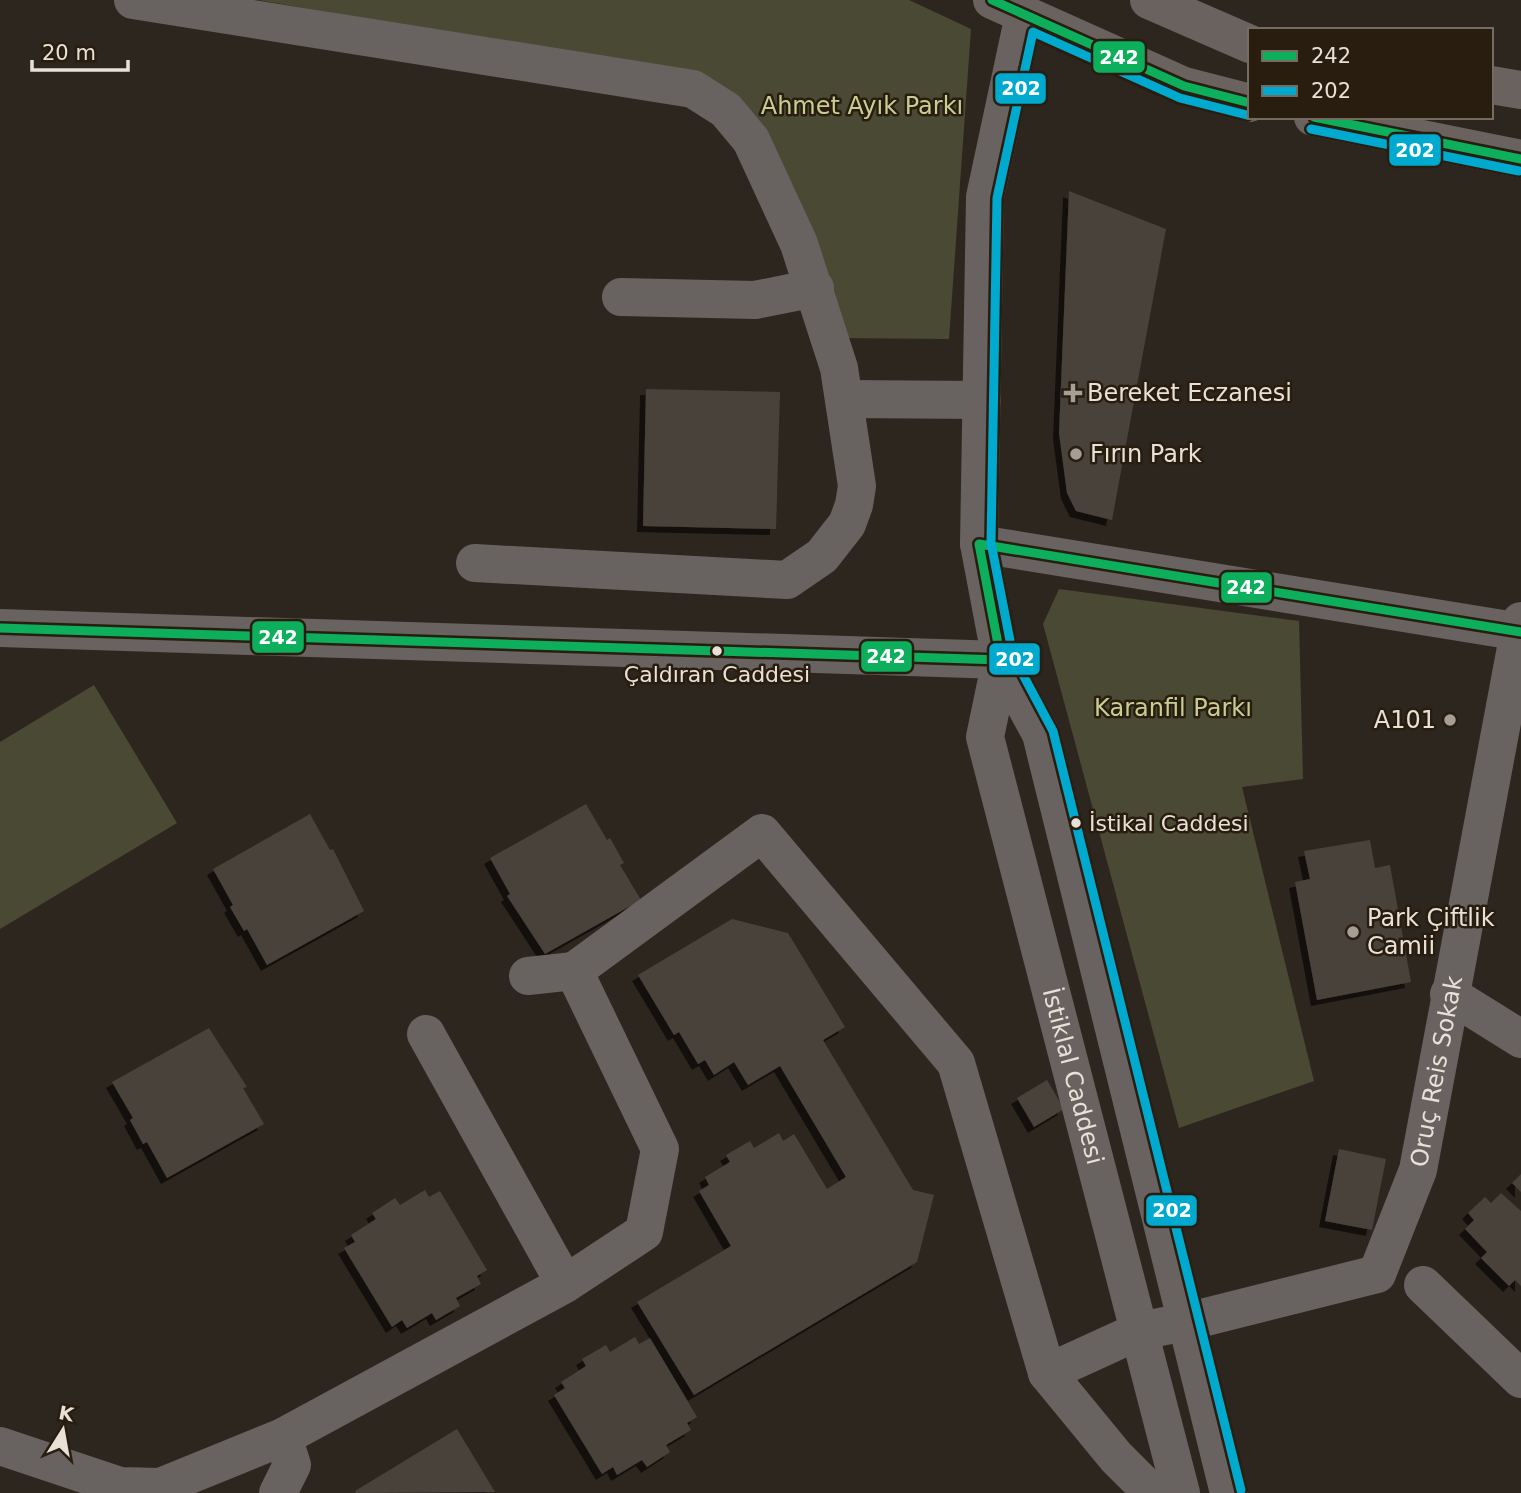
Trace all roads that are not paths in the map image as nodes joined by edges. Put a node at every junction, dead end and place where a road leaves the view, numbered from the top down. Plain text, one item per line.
1 (133, 0) edge
2 (1149, 0) edge
3 (1008, 8) edge
4 (1248, 43) edge
5 (1493, 85) edge
6 (1521, 90) edge
7 (1248, 102) edge
8 (1323, 119) edge
9 (1521, 159) edge
10 (815, 288) junction
11 (621, 297) dead end
12 (844, 400) junction
13 (982, 400) junction
14 (979, 544) junction
15 (475, 564) dead end
16 (0, 628) edge
17 (1520, 628) edge
18 (1001, 660) junction
19 (574, 971) junction
20 (528, 976) dead end
21 (1450, 994) junction
22 (426, 1034) dead end
23 (1521, 1039) edge
24 (565, 1284) junction
25 (1423, 1285) dead end
26 (1186, 1322) junction
27 (1139, 1331) junction
28 (1047, 1373) junction
29 (1521, 1379) edge
30 (283, 1437) junction
31 (0, 1446) edge
32 (119, 1490) edge
33 (278, 1493) edge
34 (1152, 1493) edge
35 (1181, 1493) edge
36 (1229, 1493) edge

1 - 10 street
2 - 4 main road
3 - 7 main road
3 - 13 street, İstiklal Caddesi
5 - 6 main road
8 - 9 main road
10 - 11 street
10 - 12 street
12 - 13 street
12 - 15 street
13 - 14 street, İstiklal Caddesi
14 - 17 street
14 - 18 street, İstiklal Caddesi
16 - 18 street
17 - 21 street, Oruç Reis Sokak
18 - 26 street, İstiklal Caddesi
18 - 27 street, İstiklal Caddesi
19 - 20 street
19 - 24 street
19 - 28 street
21 - 23 street
21 - 26 street, Oruç Reis Sokak
22 - 24 street
24 - 30 street
25 - 29 street
26 - 27 street, Oruç Reis Sokak
26 - 36 street, İstiklal Caddesi
27 - 28 street, Oruç Reis Sokak
27 - 35 street, İstiklal Caddesi
28 - 34 street
30 - 32 street
30 - 33 street
31 - 32 street

